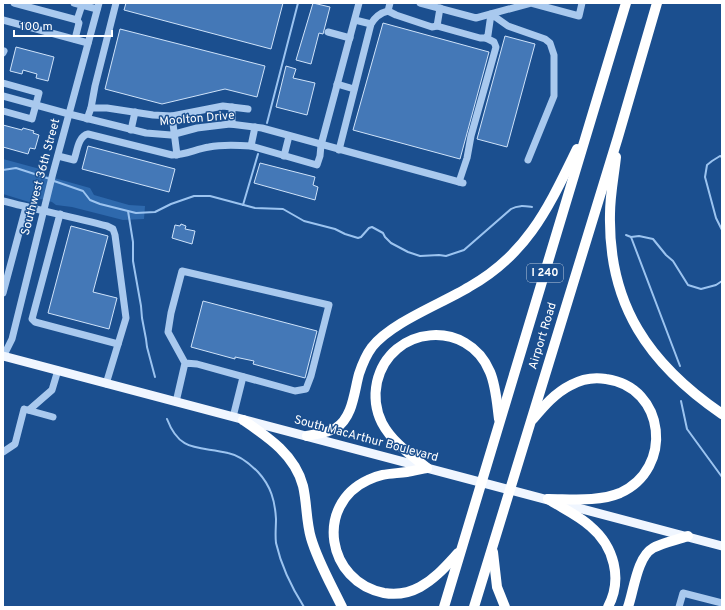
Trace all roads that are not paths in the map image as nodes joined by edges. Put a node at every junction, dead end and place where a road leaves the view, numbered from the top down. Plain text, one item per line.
1 (14, 3) edge
2 (74, 3) edge
3 (115, 3) edge
4 (359, 3) edge
5 (390, 3) edge
6 (420, 3) edge
7 (531, 3) edge
8 (582, 3) edge
9 (626, 3) edge
10 (657, 3) edge
11 (82, 5) junction
12 (98, 6) edge
13 (440, 8) junction
14 (388, 11) junction
15 (491, 14) junction
16 (3, 20) edge
17 (77, 20) junction
18 (355, 20) junction
19 (371, 24) junction
20 (437, 26) junction
21 (328, 32) dead end
22 (350, 38) junction
23 (486, 38) junction
24 (77, 40) junction
25 (88, 43) junction
26 (3, 83) edge
27 (337, 84) junction
28 (354, 89) junction
29 (3, 96) edge
30 (36, 105) junction
31 (232, 107) junction
32 (91, 108) junction
33 (248, 109) dead end
34 (3, 111) edge
35 (135, 112) junction
36 (69, 114) junction
37 (172, 116) junction
38 (87, 119) junction
39 (590, 122) junction
40 (232, 124) junction
41 (255, 127) junction
42 (129, 130) junction
43 (175, 134) junction
44 (289, 136) junction
45 (618, 137) junction
46 (124, 143) junction
47 (321, 145) junction
48 (251, 146) junction
49 (338, 150) junction
50 (177, 155) junction
51 (58, 156) junction
52 (284, 156) junction
53 (528, 160) dead end
54 (3, 201) edge
55 (26, 207) junction
56 (43, 211) junction
57 (60, 214) junction
58 (3, 292) edge
59 (118, 344) junction
60 (3, 356) edge
61 (185, 363) junction
62 (58, 370) junction
63 (243, 377) junction
64 (106, 384) junction
65 (176, 402) junction
66 (29, 410) junction
67 (722, 414) edge
68 (53, 416) dead end
69 (238, 418) junction
70 (530, 422) junction
71 (499, 423) junction
72 (307, 436) junction
73 (3, 452) edge
74 (428, 468) junction
75 (548, 500) junction
76 (688, 536) junction
77 (493, 546) junction
78 (722, 546) edge
79 (461, 550) junction
80 (722, 603) edge
81 (342, 607) edge
82 (444, 607) edge
83 (474, 607) edge
84 (505, 607) edge
85 (608, 607) edge
86 (628, 607) edge
87 (679, 607) edge

1 - 17 street
2 - 11 street
3 - 32 street
4 - 18 street
5 - 14 street
6 - 13 street
7 - 8 street
7 - 15 street
9 - 39 highway, Airport Road / I 240
10 - 45 highway, Airport Road / I 240
11 - 12 street
11 - 17 street
12 - 25 street, Southwest 36th Street
13 - 15 street
13 - 20 street
14 - 19 street
14 - 20 street
15 - 23 street
15 - 53 street
16 - 24 street
17 - 24 street
18 - 19 street
18 - 22 street
19 - 28 street
20 - 23 street
21 - 22 street
22 - 27 street
23 - 49 street, Moolton Drive
24 - 25 street
25 - 36 street, Southwest 36th Street
26 - 30 street
27 - 28 street
27 - 47 street
28 - 49 street
29 - 30 street, Moolton Drive
30 - 34 street
30 - 36 street, Moolton Drive
31 - 33 street
31 - 37 street
31 - 40 street
32 - 35 street
32 - 38 street
35 - 37 street
35 - 42 street
36 - 38 street, Moolton Drive
36 - 51 street, Southwest 36th Street
37 - 43 street
38 - 42 street, Moolton Drive
39 - 71 highway, Airport Road / I 240
39 - 72 highway
40 - 41 street, Moolton Drive
40 - 43 street, Moolton Drive
41 - 44 street, Moolton Drive
41 - 48 street
42 - 43 street, Moolton Drive
42 - 46 street
43 - 50 street
44 - 47 street, Moolton Drive
44 - 52 street
45 - 67 highway
45 - 70 highway, Airport Road / I 240
46 - 50 street
46 - 51 street
47 - 49 street, Moolton Drive
47 - 52 street
48 - 50 street
48 - 52 street
51 - 56 street, Southwest 36th Street
54 - 55 street
55 - 56 street
55 - 58 street
56 - 57 street
56 - 60 street, Southwest 36th Street
57 - 59 street
57 - 59 street
59 - 64 street
60 - 62 main road, South MacArthur Boulevard
61 - 63 street
61 - 63 street
61 - 65 street
62 - 64 main road, South MacArthur Boulevard
62 - 66 street
63 - 69 street
64 - 65 main road, South MacArthur Boulevard
65 - 69 main road, South MacArthur Boulevard
66 - 68 street
66 - 73 street
69 - 72 main road, South MacArthur Boulevard
69 - 81 highway
70 - 75 highway
70 - 77 highway, Airport Road / I 240
71 - 74 highway
71 - 79 highway, Airport Road / I 240
72 - 74 main road, South MacArthur Boulevard
74 - 75 main road, South MacArthur Boulevard
74 - 79 highway
75 - 76 main road, South MacArthur Boulevard
75 - 85 highway
76 - 78 main road, South MacArthur Boulevard
76 - 86 highway
77 - 83 highway, Airport Road / I 240
77 - 84 highway
79 - 82 highway, Airport Road / I 240
80 - 87 street

